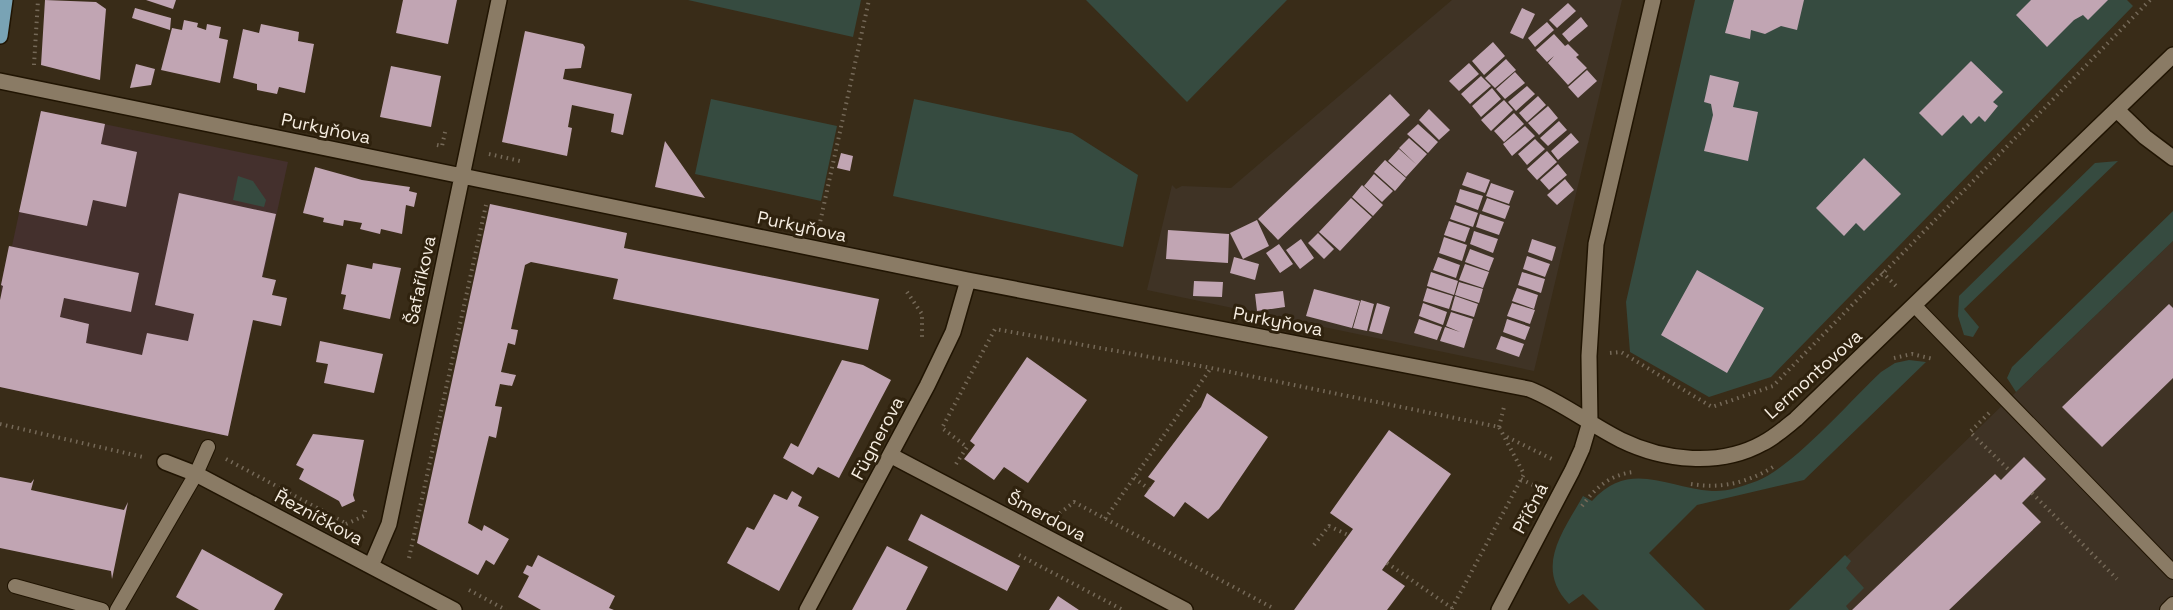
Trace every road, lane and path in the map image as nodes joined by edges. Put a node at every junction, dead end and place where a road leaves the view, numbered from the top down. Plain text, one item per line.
1 (5, 0) edge
2 (38, 0) edge
3 (499, 0) edge
4 (869, 0) edge
5 (1653, 0) edge
6 (2150, 0) edge
7 (0, 36) edge
8 (2173, 56) edge
9 (45, 70) dead end
10 (0, 81) edge
11 (2117, 110) junction
12 (447, 124) dead end
13 (431, 144) dead end
14 (483, 153) dead end
15 (2173, 158) edge
16 (523, 162) dead end
17 (462, 176) junction
18 (487, 200) dead end
19 (814, 248) junction
20 (968, 280) junction
21 (904, 288) dead end
22 (1915, 306) junction
23 (921, 345) dead end
24 (1589, 356) junction
25 (1211, 368) junction
26 (1505, 403) dead end
27 (1590, 422) junction
28 (0, 424) edge
29 (1499, 427) junction
30 (1970, 432) dead end
31 (208, 447) dead end
32 (890, 455) junction
33 (165, 462) joint
34 (964, 469) dead end
35 (2010, 471) dead end
36 (196, 474) junction
37 (1134, 478) junction
38 (1521, 479) junction
39 (1539, 488) dead end
40 (1149, 489) dead end
41 (2032, 493) dead end
42 (368, 500) dead end
43 (1045, 513) dead end
44 (1105, 519) junction
45 (346, 524) dead end
46 (1348, 535) dead end
47 (1314, 545) dead end
48 (1019, 555) dead end
49 (409, 558) dead end
50 (1387, 563) dead end
51 (371, 566) junction
52 (2173, 572) edge
53 (2117, 579) dead end
54 (15, 586) dead end
55 (2173, 604) edge
56 (1271, 607) dead end
57 (1451, 609) edge
58 (102, 610) edge
59 (117, 610) edge
60 (454, 610) edge
61 (807, 610) edge
62 (1123, 610) edge
63 (1185, 610) edge
64 (1499, 610) edge
65 (2167, 610) edge

1 - 7 main road
2 - 9 path
3 - 17 street, Šafaříkova
4 - 19 path
5 - 24 street
6 - 24 path
8 - 11 street, Lermontovova
10 - 17 street, Purkyňova
11 - 15 street
11 - 22 street, Lermontovova
12 - 13 path
14 - 16 path
17 - 19 street, Purkyňova
17 - 51 street, Šafaříkova
18 - 49 path
19 - 20 street, Purkyňova
20 - 27 street, Purkyňova
20 - 32 street, Fügnerova
21 - 23 path
22 - 27 street, Lermontovova
22 - 52 lane
24 - 27 street
25 - 29 path
25 - 34 path
25 - 37 path
26 - 29 path
27 - 64 street, Příčná
28 - 33 path
29 - 38 path
30 - 35 path
31 - 36 lane
32 - 61 street, Fügnerova
32 - 63 street, Šmerdova
33 - 36 street, Řezníčkova
36 - 51 street, Řezníčkova
36 - 59 lane
37 - 40 path
37 - 44 path
38 - 39 path
38 - 57 path
41 - 53 path
42 - 45 path
43 - 44 path
44 - 56 path
46 - 47 path
48 - 62 path
50 - 57 path
51 - 60 street, Řezníčkova
54 - 58 lane
55 - 65 lane

